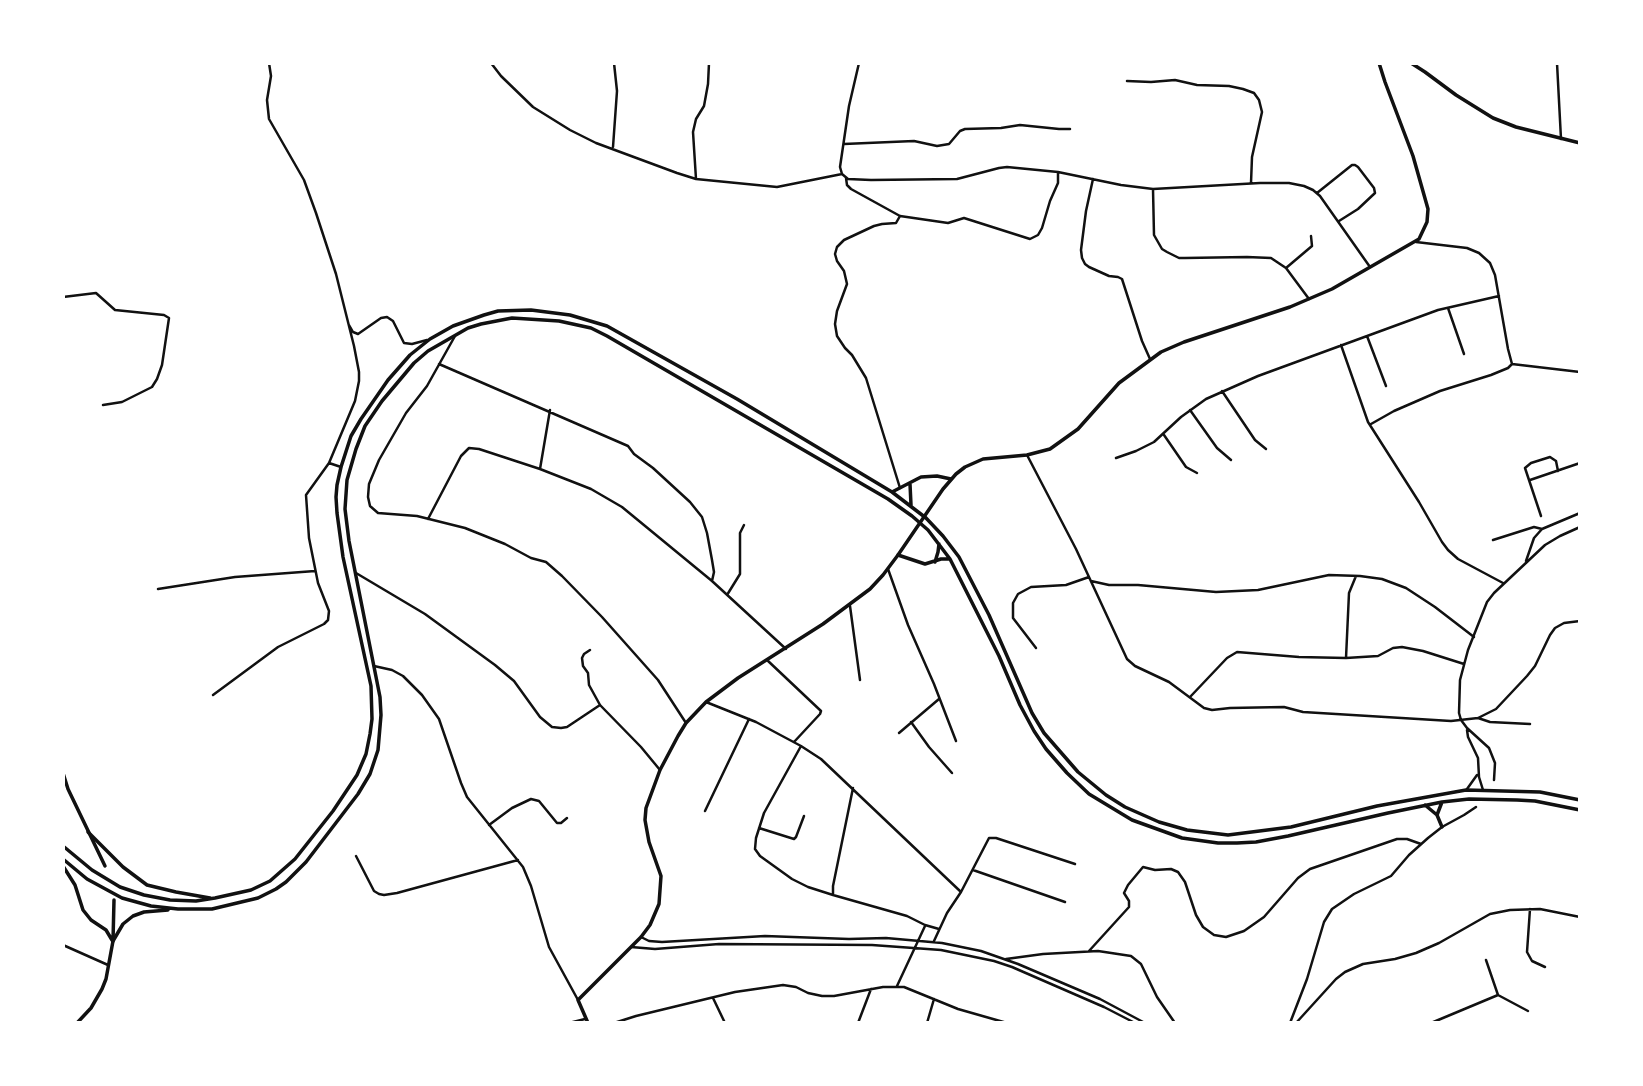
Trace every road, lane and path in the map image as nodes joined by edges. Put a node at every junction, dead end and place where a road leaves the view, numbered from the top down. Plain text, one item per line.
1 (269, 63) edge
2 (491, 63) edge
3 (614, 63) edge
4 (709, 63) edge
5 (859, 63) edge
6 (1380, 63) edge
7 (1557, 63) edge
8 (1415, 64) edge
9 (1127, 81) dead end
10 (1070, 129) dead end
11 (1561, 139) junction
12 (1580, 143) edge
13 (844, 144) junction
14 (612, 148) junction
15 (1058, 172) junction
16 (842, 174) junction
17 (846, 178) junction
18 (696, 179) junction
19 (1093, 179) junction
20 (1251, 183) junction
21 (1153, 189) junction
22 (1317, 193) junction
23 (900, 216) junction
24 (1339, 221) junction
25 (1311, 236) dead end
26 (1416, 242) junction
27 (1370, 267) junction
28 (1286, 268) junction
29 (1499, 296) junction
30 (63, 297) edge
31 (1309, 299) junction
32 (1448, 308) junction
33 (346, 319) junction
34 (456, 335) junction
35 (1367, 336) junction
36 (430, 339) junction
37 (1341, 345) junction
38 (1464, 354) dead end
39 (1150, 359) junction
40 (439, 364) junction
41 (1512, 364) junction
42 (1580, 372) edge
43 (1386, 386) dead end
44 (1222, 391) junction
45 (103, 405) dead end
46 (1190, 410) junction
47 (550, 411) junction
48 (1370, 424) junction
49 (1164, 435) junction
50 (1266, 449) dead end
51 (1027, 455) junction
52 (1116, 458) dead end
53 (1231, 460) dead end
54 (329, 463) junction
55 (1580, 463) edge
56 (341, 467) junction
57 (540, 469) junction
58 (1558, 471) junction
59 (1197, 473) dead end
60 (951, 479) junction
61 (1529, 480) junction
62 (910, 484) junction
63 (900, 488) junction
64 (892, 492) junction
65 (911, 505) junction
66 (1580, 513) edge
67 (1541, 516) dead end
68 (428, 519) junction
69 (744, 525) dead end
70 (1580, 527) edge
71 (1542, 529) junction
72 (1493, 540) dead end
73 (939, 544) junction
74 (898, 555) junction
75 (950, 559) junction
76 (935, 562) junction
77 (1525, 563) junction
78 (888, 569) junction
79 (315, 571) junction
80 (356, 573) junction
81 (1356, 576) junction
82 (1090, 579) junction
83 (712, 581) junction
84 (1503, 583) junction
85 (158, 589) dead end
86 (727, 595) junction
87 (850, 606) junction
88 (1580, 621) edge
89 (1474, 637) junction
90 (1036, 648) dead end
91 (786, 649) junction
92 (590, 650) dead end
93 (1346, 658) junction
94 (767, 660) junction
95 (1464, 664) junction
96 (374, 666) junction
97 (860, 680) dead end
98 (213, 695) dead end
99 (1190, 697) junction
100 (939, 699) junction
101 (706, 702) junction
102 (600, 705) junction
103 (1478, 718) junction
104 (749, 719) junction
105 (1461, 720) junction
106 (911, 722) junction
107 (686, 723) junction
108 (1530, 724) dead end
109 (1467, 728) junction
110 (899, 733) dead end
111 (956, 741) dead end
112 (794, 742) junction
113 (801, 746) junction
114 (660, 770) junction
115 (1479, 772) junction
116 (63, 773) edge
117 (952, 774) dead end
118 (1494, 780) dead end
119 (853, 788) junction
120 (1466, 790) junction
121 (1483, 790) junction
122 (1580, 800) edge
123 (1442, 802) junction
124 (1424, 805) junction
125 (1476, 807) dead end
126 (1580, 810) edge
127 (332, 811) junction
128 (705, 811) dead end
129 (1437, 815) junction
130 (804, 816) dead end
131 (567, 818) dead end
132 (340, 819) junction
133 (489, 825) junction
134 (1442, 827) junction
135 (759, 828) junction
136 (88, 832) junction
137 (1421, 844) junction
138 (63, 846) edge
139 (356, 856) dead end
140 (63, 859) edge
141 (517, 860) junction
142 (1075, 864) dead end
143 (63, 866) edge
144 (105, 866) dead end
145 (973, 870) junction
146 (87, 879) junction
147 (77, 890) junction
148 (961, 892) junction
149 (833, 895) junction
150 (215, 898) junction
151 (114, 900) dead end
152 (1065, 902) dead end
153 (178, 909) junction
154 (1530, 909) junction
155 (1580, 917) edge
156 (114, 920) junction
157 (925, 925) junction
158 (103, 927) junction
159 (114, 927) junction
160 (120, 928) junction
161 (939, 929) junction
162 (641, 937) junction
163 (919, 940) junction
164 (113, 941) junction
165 (933, 942) junction
166 (63, 945) edge
167 (631, 947) junction
168 (916, 947) junction
169 (931, 948) junction
170 (975, 950) junction
171 (1089, 951) junction
172 (973, 956) junction
173 (1006, 959) junction
174 (1486, 960) dead end
175 (109, 966) junction
176 (1545, 967) dead end
177 (897, 986) junction
178 (871, 989) junction
179 (1498, 995) junction
180 (713, 998) junction
181 (933, 999) junction
182 (579, 1000) junction
183 (1528, 1011) dead end
184 (586, 1021) edge
185 (77, 1023) edge
186 (569, 1023) edge
187 (614, 1023) edge
188 (725, 1023) edge
189 (858, 1023) edge
190 (927, 1023) edge
191 (1007, 1023) edge
192 (1135, 1023) edge
193 (1145, 1023) edge
194 (1175, 1023) edge
195 (1290, 1023) edge
196 (1296, 1023) edge
197 (1431, 1023) edge

1 - 33 street
2 - 14 street
3 - 14 street
4 - 18 street
5 - 13 street
6 - 26 main road
7 - 11 street
8 - 11 main road
9 - 20 street
10 - 13 street
11 - 12 main road
13 - 16 street
14 - 18 street
15 - 17 street
15 - 19 street
15 - 23 street
16 - 17 street
16 - 18 street
17 - 23 street
19 - 21 street
19 - 39 street
20 - 21 street
20 - 22 street
21 - 28 street
22 - 24 street
22 - 24 street
23 - 63 street
24 - 27 street
25 - 28 street
26 - 27 main road
26 - 29 street
27 - 31 main road
28 - 31 street
29 - 32 street
29 - 41 street
30 - 45 street
31 - 39 main road
32 - 35 street
32 - 38 street
33 - 36 street
33 - 54 street
34 - 40 street
34 - 73 main road
34 - 80 main road
35 - 37 street
35 - 43 street
36 - 56 main road
36 - 64 main road
37 - 44 street
37 - 48 street
39 - 51 main road
40 - 47 street
40 - 68 street
41 - 42 street
41 - 48 street
44 - 46 street
44 - 50 street
46 - 49 street
46 - 53 street
47 - 57 street
47 - 83 street
48 - 84 street
49 - 52 street
49 - 59 street
51 - 60 main road
51 - 82 street
54 - 56 street
54 - 79 street
55 - 58 street
56 - 127 main road
57 - 68 street
57 - 83 street
58 - 61 street
58 - 61 street
60 - 62 main road
60 - 74 main road
61 - 67 street
62 - 63 main road
62 - 65 main road
63 - 64 main road
64 - 65 main road
65 - 120 main road
66 - 71 street
68 - 107 street
69 - 86 street
70 - 77 street
71 - 72 street
71 - 77 street
73 - 75 main road
73 - 76 main road
74 - 76 main road
74 - 78 main road
75 - 76 main road
75 - 124 main road
77 - 84 street
78 - 87 main road
78 - 100 street
79 - 85 street
79 - 98 street
80 - 96 main road
80 - 102 street
81 - 82 street
81 - 89 street
81 - 93 street
82 - 90 street
82 - 99 street
83 - 86 street
84 - 89 street
86 - 91 street
87 - 91 main road
87 - 97 street
88 - 103 street
89 - 95 street
91 - 94 main road
92 - 102 street
93 - 95 street
93 - 99 street
94 - 101 main road
94 - 112 street
95 - 105 street
96 - 132 main road
96 - 133 street
99 - 105 street
100 - 106 street
100 - 111 street
101 - 104 street
101 - 107 main road
102 - 114 street
103 - 105 street
103 - 108 street
104 - 112 street
104 - 128 street
105 - 109 street
106 - 110 street
106 - 117 street
107 - 114 main road
109 - 115 street
109 - 118 street
112 - 113 street
113 - 119 street
113 - 135 street
114 - 162 main road
115 - 120 street
115 - 121 street
116 - 136 main road
119 - 148 street
119 - 149 street
120 - 121 main road
121 - 122 main road
123 - 124 main road
123 - 126 main road
123 - 129 main road
124 - 129 main road
125 - 134 street
127 - 132 main road
127 - 150 main road
129 - 134 main road
130 - 135 street
131 - 133 street
132 - 153 main road
133 - 141 street
134 - 137 street
135 - 149 street
136 - 144 main road
136 - 150 main road
137 - 171 street
137 - 195 street
138 - 150 main road
139 - 141 street
140 - 146 main road
141 - 182 street
142 - 145 street
143 - 147 main road
145 - 148 street
145 - 152 street
146 - 147 main road
146 - 153 main road
147 - 158 main road
148 - 161 street
149 - 157 street
151 - 156 main road
153 - 160 main road
154 - 155 street
154 - 176 street
154 - 196 street
156 - 158 main road
156 - 159 main road
157 - 161 street
157 - 163 street
158 - 164 main road
159 - 160 main road
159 - 164 main road
160 - 164 main road
161 - 165 street
162 - 163 street
162 - 167 main road
163 - 165 street
163 - 168 street
164 - 175 main road
165 - 169 street
165 - 170 street
166 - 175 street
167 - 168 street
167 - 182 main road
168 - 169 street
168 - 177 street
169 - 172 street
170 - 172 street
170 - 173 street
171 - 173 street
171 - 194 street
172 - 192 street
173 - 193 street
174 - 179 street
175 - 185 main road
177 - 178 street
177 - 181 street
178 - 180 street
178 - 189 street
179 - 183 street
179 - 197 street
180 - 187 street
180 - 188 street
181 - 190 street
181 - 191 street
182 - 184 main road
184 - 186 street

